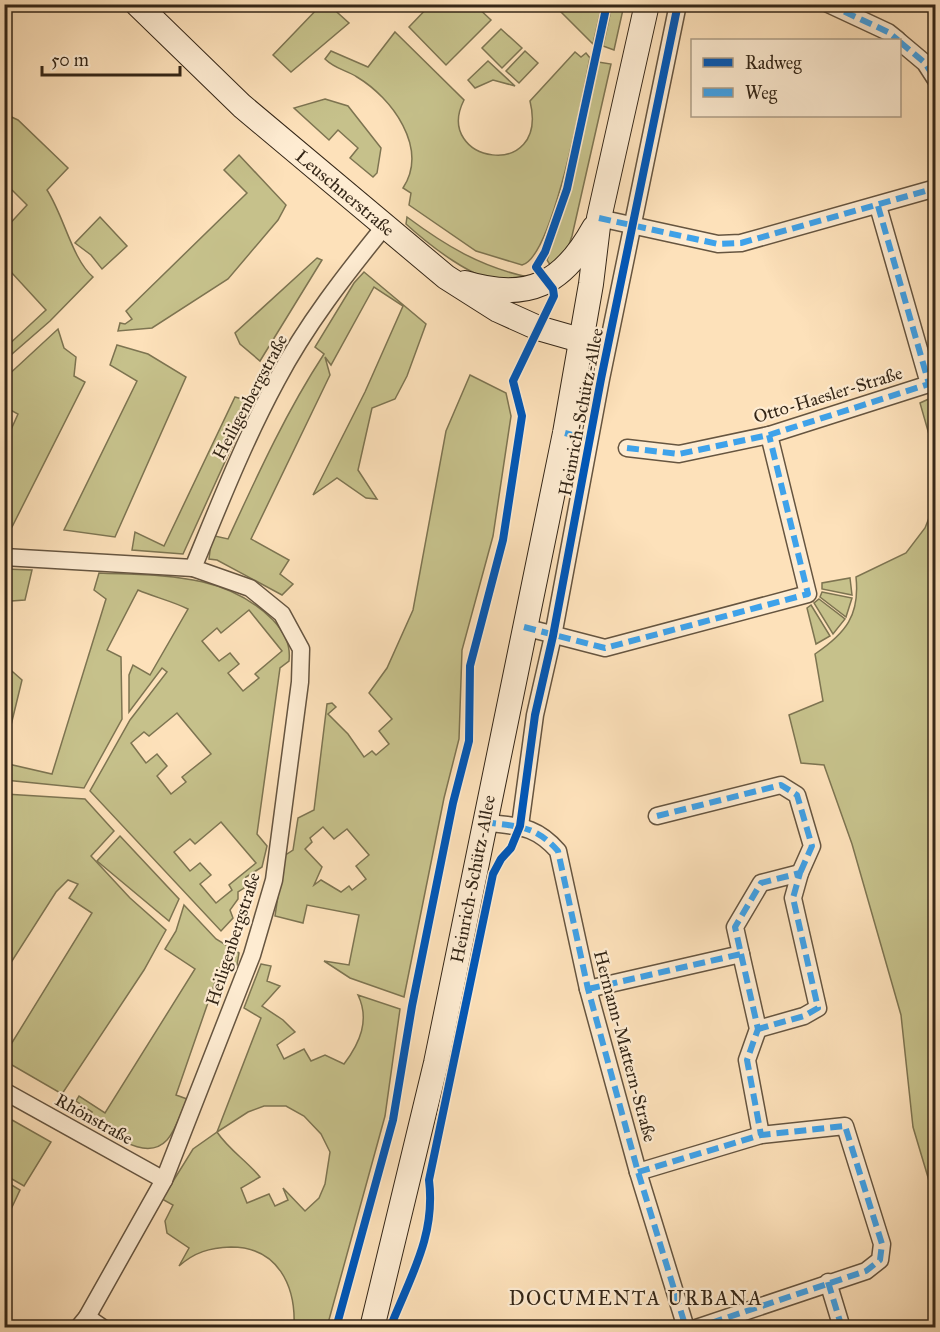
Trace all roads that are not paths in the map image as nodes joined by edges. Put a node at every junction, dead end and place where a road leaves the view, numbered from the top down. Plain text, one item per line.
1 (137, 4) edge
2 (647, 4) edge
3 (678, 4) edge
4 (828, 4) edge
5 (897, 39) edge
6 (901, 43) edge
7 (936, 80) edge
8 (936, 188) edge
9 (878, 206) junction
10 (599, 218) junction
11 (635, 225) junction
12 (384, 227) junction
13 (446, 277) junction
14 (580, 340) junction
15 (565, 433) junction
16 (769, 435) junction
17 (591, 440) junction
18 (627, 448) dead end
19 (4, 557) edge
20 (193, 568) junction
21 (524, 627) junction
22 (553, 636) junction
23 (657, 816) dead end
24 (484, 822) junction
25 (520, 826) junction
26 (800, 873) junction
27 (741, 954) junction
28 (588, 989) junction
29 (758, 1029) junction
30 (4, 1091) edge
31 (761, 1135) junction
32 (638, 1172) junction
33 (164, 1180) junction
34 (828, 1282) junction
35 (83, 1322) edge
36 (103, 1328) edge
37 (372, 1328) edge
38 (686, 1328) edge
39 (696, 1328) edge
40 (842, 1328) edge

1 - 12 main road, Leuschnerstraße
2 - 10 main road, Heinrich-Schütz-Allee
3 - 11 street, Heinrich-Schütz-Allee
4 - 5 street
6 - 7 street
8 - 9 street
9 - 11 street
9 - 16 street, Otto-Haesler-Straße
10 - 11 street
10 - 13 main road
10 - 14 main road, Heinrich-Schütz-Allee
11 - 17 street, Heinrich-Schütz-Allee
12 - 13 main road, Leuschnerstraße
12 - 20 street, Heiligenbergstraße
13 - 14 main road, Leuschnerstraße
14 - 15 main road, Heinrich-Schütz-Allee
15 - 17 street
15 - 21 main road, Heinrich-Schütz-Allee
16 - 18 street, Otto-Haesler-Straße
16 - 22 street
17 - 22 street, Heinrich-Schütz-Allee
19 - 20 street, Heiligenbergstraße
20 - 33 street, Heiligenbergstraße
21 - 22 street
21 - 24 main road, Heinrich-Schütz-Allee
22 - 25 street, Heinrich-Schütz-Allee
23 - 26 street
24 - 25 street, Hermann-Mattern-Straße
24 - 37 main road, Heinrich-Schütz-Allee
25 - 28 street, Hermann-Mattern-Straße
26 - 27 street
26 - 29 street
27 - 28 street
27 - 29 street
28 - 32 street, Hermann-Mattern-Straße
29 - 31 street
30 - 33 street, Rhönstraße
31 - 32 street
31 - 34 street
32 - 38 street, Hermann-Mattern-Straße
33 - 35 street, Heiligenbergstraße
34 - 39 street
34 - 40 street
35 - 36 street

